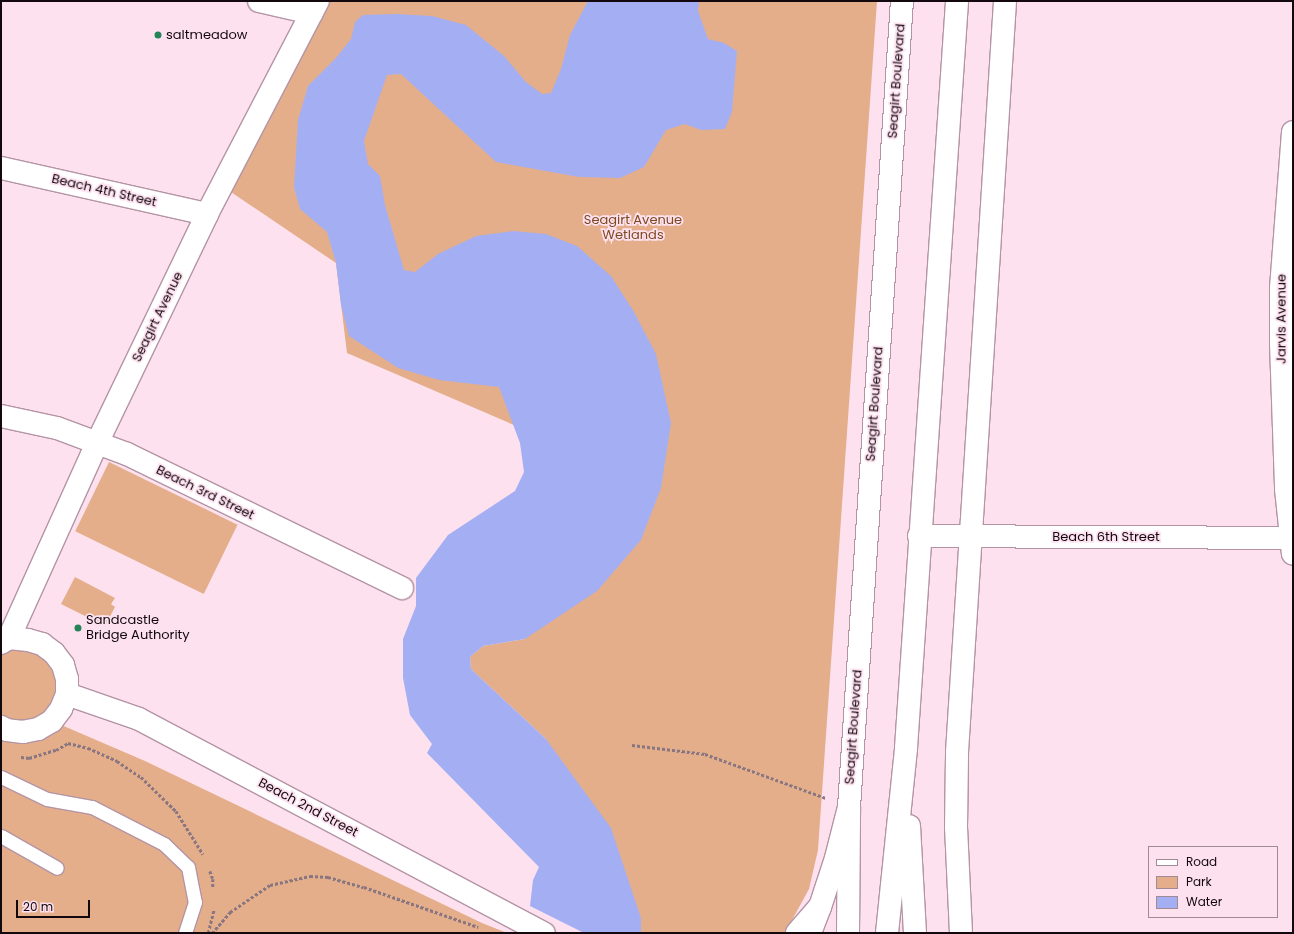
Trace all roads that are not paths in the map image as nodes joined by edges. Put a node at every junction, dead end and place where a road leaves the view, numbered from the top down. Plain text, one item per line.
1 (259, 1) edge
2 (902, 1) edge
3 (957, 1) edge
4 (1005, 1) edge
5 (315, 7) edge
6 (1293, 132) edge
7 (1, 168) edge
8 (207, 214) junction
9 (1, 416) edge
10 (97, 443) junction
11 (919, 536) junction
12 (972, 537) junction
13 (1292, 543) edge
14 (402, 588) dead end
15 (5, 641) edge
16 (67, 694) junction
17 (1, 727) edge
18 (906, 748) junction
19 (1, 776) edge
20 (849, 807) junction
21 (1, 836) edge
22 (57, 868) dead end
23 (820, 907) junction
24 (537, 929) edge
25 (185, 933) edge
26 (797, 933) edge
27 (810, 933) edge
28 (848, 933) edge
29 (888, 933) edge
30 (915, 933) edge
31 (961, 933) edge

1 - 5 main road
2 - 20 main road, Seagirt Boulevard
3 - 11 main road
4 - 12 main road
5 - 8 main road, Seagirt Avenue
6 - 13 main road, Jarvis Avenue
7 - 8 main road, Beach 4th Street
8 - 10 main road, Seagirt Avenue
9 - 10 main road, Beach 3rd Street
10 - 14 main road, Beach 3rd Street
10 - 15 main road, Seagirt Avenue
11 - 12 main road, Beach 6th Street
11 - 18 main road
12 - 13 main road, Beach 6th Street
12 - 31 main road
15 - 16 main road
16 - 17 main road
16 - 24 main road, Beach 2nd Street
18 - 29 main road
18 - 30 main road
19 - 25 lane
20 - 23 main road
20 - 28 main road
21 - 22 lane
23 - 26 main road
23 - 27 main road

